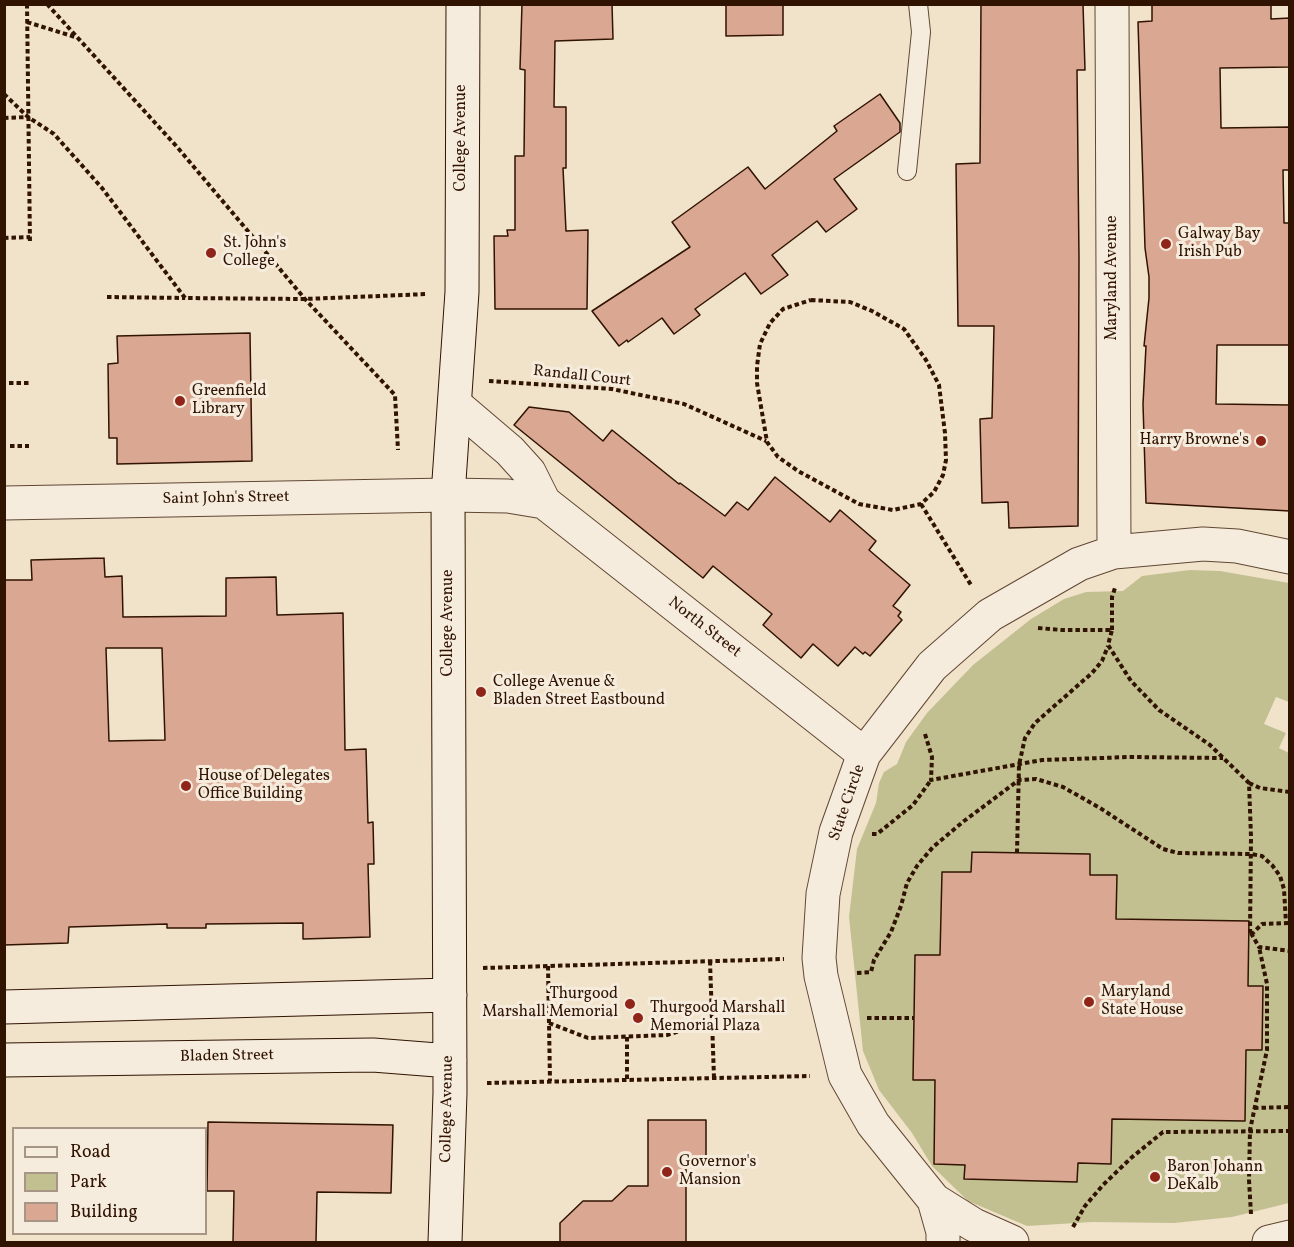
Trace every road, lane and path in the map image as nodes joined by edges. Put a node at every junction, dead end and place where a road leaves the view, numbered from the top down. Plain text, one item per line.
1 (27, 4) edge
2 (47, 4) edge
3 (463, 4) edge
4 (918, 4) edge
5 (1112, 4) edge
6 (27, 22) junction
7 (77, 38) junction
8 (4, 94) edge
9 (28, 117) junction
10 (4, 118) edge
11 (907, 171) dead end
12 (30, 237) junction
13 (4, 238) edge
14 (30, 244) dead end
15 (462, 292) junction
16 (106, 297) dead end
17 (185, 298) junction
18 (305, 299) junction
19 (9, 383) dead end
20 (29, 383) dead end
21 (457, 392) junction
22 (766, 442) junction
23 (10, 446) dead end
24 (29, 446) dead end
25 (398, 450) dead end
26 (448, 495) junction
27 (544, 502) junction
28 (4, 503) edge
29 (921, 504) junction
30 (1114, 552) junction
31 (1290, 557) edge
32 (1114, 590) dead end
33 (990, 615) junction
34 (1032, 626) dead end
35 (1112, 630) junction
36 (1108, 645) junction
37 (925, 735) dead end
38 (864, 754) junction
39 (1223, 758) junction
40 (1019, 765) junction
41 (931, 780) junction
42 (1019, 780) junction
43 (1250, 783) junction
44 (1290, 792) edge
45 (868, 834) dead end
46 (1017, 852) dead end
47 (1251, 854) junction
48 (1288, 923) edge
49 (1250, 934) junction
50 (1258, 947) junction
51 (1290, 951) edge
52 (819, 958) junction
53 (710, 961) junction
54 (548, 966) junction
55 (850, 974) dead end
56 (449, 982) junction
57 (4, 1006) edge
58 (863, 1018) dead end
59 (914, 1018) dead end
60 (712, 1021) junction
61 (549, 1023) junction
62 (627, 1037) junction
63 (4, 1060) edge
64 (450, 1060) junction
65 (845, 1075) junction
66 (714, 1078) junction
67 (627, 1080) junction
68 (550, 1081) junction
69 (487, 1083) dead end
70 (1290, 1107) edge
71 (1254, 1108) junction
72 (1250, 1130) junction
73 (1290, 1131) edge
74 (934, 1200) junction
75 (1251, 1215) dead end
76 (1073, 1227) dead end
77 (1290, 1237) edge
78 (445, 1242) edge
79 (943, 1242) edge
80 (1012, 1242) edge
81 (1269, 1242) edge

1 - 6 path
2 - 7 path
3 - 15 street, College Avenue
4 - 11 lane
5 - 30 street, Maryland Avenue
6 - 7 path
6 - 9 path
7 - 18 path
8 - 9 path
9 - 10 path
9 - 12 path
9 - 17 path
12 - 13 path
12 - 14 path
15 - 18 path
15 - 21 street, College Avenue
16 - 17 path
17 - 18 path
18 - 25 path
19 - 20 path
21 - 22 path, Randall Court
21 - 26 street, College Avenue
21 - 27 street, North Street
22 - 29 path, Randall Court
22 - 29 path
23 - 24 path
26 - 27 street, North Street
26 - 28 street, Saint John's Street
26 - 56 street, College Avenue
27 - 38 street, North Street
29 - 33 path
30 - 31 street, State Circle
30 - 33 street, State Circle
32 - 35 path
33 - 38 street, State Circle
34 - 35 path
35 - 36 path
36 - 39 path
36 - 40 path
37 - 41 path
38 - 52 street, State Circle
39 - 40 path
39 - 43 path
40 - 41 path
40 - 42 path
41 - 45 path
42 - 46 path
42 - 47 path
42 - 55 path
43 - 44 path
43 - 47 path
47 - 48 path
47 - 49 path
48 - 49 path
49 - 50 path
50 - 51 path
50 - 71 path
52 - 53 path
52 - 65 street, State Circle
53 - 54 path
53 - 60 path
54 - 56 path
54 - 61 path
56 - 57 street
56 - 64 street, College Avenue
58 - 59 path
60 - 62 path
60 - 66 path
61 - 62 path
61 - 68 path
62 - 67 path
63 - 64 street, Bladen Street
64 - 78 street, College Avenue
65 - 66 path
65 - 74 street, State Circle
66 - 67 path
67 - 68 path
68 - 69 path
70 - 71 path
71 - 72 path
72 - 73 path
72 - 75 path
72 - 76 path
74 - 79 street
74 - 80 street, State Circle
77 - 81 street

